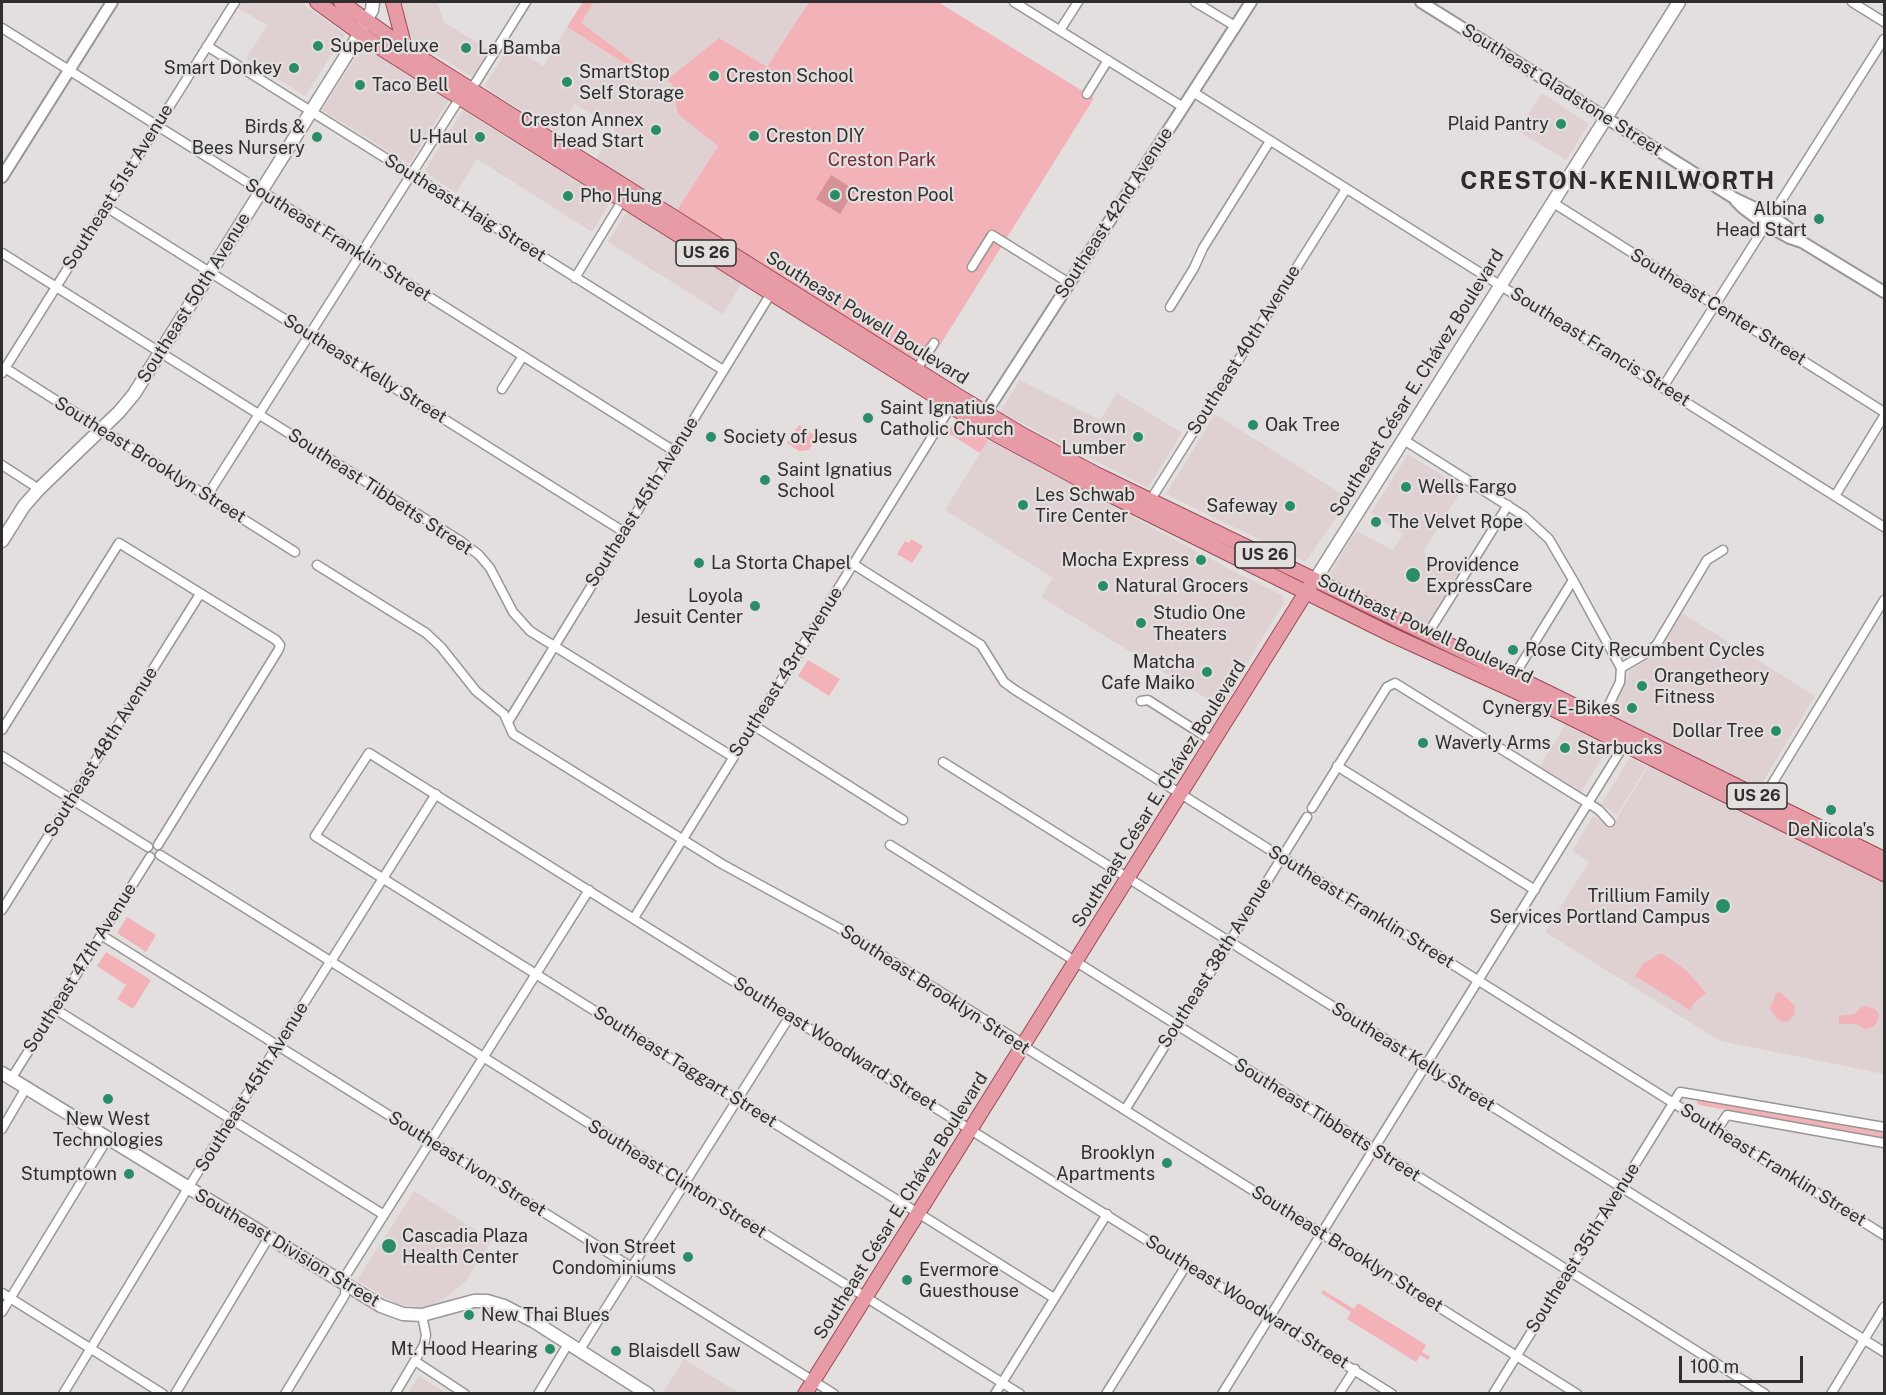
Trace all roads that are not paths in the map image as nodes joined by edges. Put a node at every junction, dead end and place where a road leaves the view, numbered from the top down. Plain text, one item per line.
1 (112, 2) edge
2 (235, 2) edge
3 (317, 2) edge
4 (340, 2) edge
5 (373, 2) edge
6 (393, 2) edge
7 (526, 2) edge
8 (1014, 2) edge
9 (1078, 2) edge
10 (1195, 2) edge
11 (1251, 2) edge
12 (1421, 2) edge
13 (1676, 2) edge
14 (1852, 2) edge
15 (1884, 22) edge
16 (1235, 26) junction
17 (363, 27) junction
18 (2, 28) edge
19 (1060, 30) junction
20 (1884, 39) edge
21 (207, 46) junction
22 (405, 48) junction
23 (1108, 60) junction
24 (69, 71) junction
25 (1193, 92) junction
26 (465, 94) junction
27 (1087, 94) dead end
28 (1183, 107) junction
29 (311, 111) junction
30 (1606, 117) junction
31 (157, 126) junction
32 (1270, 141) junction
33 (412, 175) junction
34 (2, 177) edge
35 (1346, 189) junction
36 (261, 192) junction
37 (625, 195) junction
38 (1552, 202) junction
39 (106, 207) junction
40 (1768, 220) junction
41 (2, 253) edge
42 (361, 254) junction
43 (972, 267) dead end
44 (210, 272) junction
45 (575, 278) junction
46 (1069, 283) junction
47 (1500, 285) junction
48 (55, 287) junction
49 (774, 289) junction
50 (1884, 292) edge
51 (1714, 305) junction
52 (1170, 307) dead end
53 (310, 334) junction
54 (934, 343) dead end
55 (159, 353) junction
56 (523, 356) junction
57 (723, 370) junction
58 (3, 371) edge
59 (913, 375) junction
60 (1663, 387) junction
61 (502, 389) dead end
62 (954, 401) junction
63 (1884, 414) edge
64 (259, 415) junction
65 (982, 419) junction
66 (102, 428) junction
67 (1404, 440) junction
68 (674, 451) junction
69 (2, 465) edge
70 (39, 489) junction
71 (207, 496) junction
72 (1834, 496) junction
73 (1508, 505) junction
74 (1147, 506) junction
75 (1884, 527) edge
76 (624, 532) junction
77 (2, 541) edge
78 (1723, 550) dead end
79 (295, 552) dead end
80 (853, 564) junction
81 (317, 565) dead end
82 (1315, 580) junction
83 (1574, 580) junction
84 (1306, 592) junction
85 (200, 594) junction
86 (1884, 600) edge
87 (1427, 635) junction
88 (553, 646) junction
89 (1621, 668) junction
90 (1510, 682) junction
91 (1141, 701) dead end
92 (1602, 719) junction
93 (508, 722) junction
94 (753, 725) junction
95 (1586, 726) junction
96 (2, 730) edge
97 (1214, 742) junction
98 (1648, 742) junction
99 (1624, 745) junction
100 (2, 756) edge
101 (733, 757) junction
102 (943, 762) dead end
103 (1338, 766) junction
104 (436, 794) junction
105 (1181, 794) junction
106 (72, 799) junction
107 (1587, 803) junction
108 (1760, 805) junction
109 (1311, 808) dead end
110 (1307, 817) dead end
111 (903, 820) dead end
112 (1611, 822) dead end
113 (315, 836) joint
114 (682, 839) junction
115 (158, 845) junction
116 (890, 845) dead end
117 (148, 847) junction
118 (160, 855) junction
119 (150, 857) junction
120 (1281, 857) junction
121 (1884, 859) edge
122 (1884, 874) edge
123 (383, 878) junction
124 (1128, 878) junction
125 (589, 890) junction
126 (1535, 890) junction
127 (2, 910) edge
128 (634, 918) junction
129 (101, 935) junction
130 (1229, 941) junction
131 (331, 961) junction
132 (1075, 962) junction
133 (536, 974) junction
134 (1478, 980) junction
135 (55, 1009) junction
136 (790, 1016) junction
137 (1177, 1026) junction
138 (1024, 1045) junction
139 (278, 1047) junction
140 (483, 1058) junction
141 (1426, 1065) junction
142 (6, 1076) edge
143 (26, 1088) junction
144 (738, 1100) junction
145 (1673, 1102) junction
146 (1125, 1110) junction
147 (231, 1119) junction
148 (1884, 1127) edge
149 (2, 1129) edge
150 (971, 1129) junction
151 (1717, 1130) junction
152 (108, 1138) junction
153 (431, 1141) junction
154 (1884, 1143) edge
155 (1374, 1149) junction
156 (685, 1184) junction
157 (1620, 1187) junction
158 (188, 1188) junction
159 (919, 1213) junction
160 (1107, 1214) junction
161 (384, 1215) junction
162 (1321, 1233) junction
163 (1884, 1235) edge
164 (269, 1237) junction
165 (1187, 1264) junction
166 (632, 1267) junction
167 (1569, 1271) junction
168 (346, 1284) junction
169 (5, 1296) edge
170 (866, 1297) junction
171 (1054, 1298) junction
172 (1884, 1307) edge
173 (2, 1312) edge
174 (422, 1315) junction
175 (1270, 1316) junction
176 (1865, 1339) junction
177 (574, 1347) junction
178 (90, 1349) junction
179 (1884, 1352) edge
180 (1517, 1356) junction
181 (415, 1361) junction
182 (1355, 1369) junction
183 (813, 1381) junction
184 (1002, 1382) junction
185 (63, 1394) edge
186 (163, 1394) edge
187 (175, 1394) edge
188 (285, 1394) edge
189 (395, 1394) edge
190 (465, 1394) edge
191 (538, 1394) edge
192 (648, 1394) edge
193 (805, 1394) edge
194 (834, 1394) edge
195 (995, 1394) edge
196 (1020, 1394) edge
197 (1106, 1394) edge
198 (1222, 1394) edge
199 (1339, 1394) edge
200 (1392, 1394) edge
201 (1493, 1394) edge
202 (1577, 1394) edge
203 (1765, 1394) edge
204 (1831, 1394) edge

1 - 24 street
2 - 21 street, Southeast 51st Avenue
3 - 17 main road, Southeast Powell Boulevard / US 26
4 - 17 main road, Southeast Powell Boulevard / US 26
5 - 17 main road, Southeast 50th Avenue
6 - 22 main road
7 - 26 street
8 - 19 street
9 - 19 street
10 - 16 street
11 - 16 street, Southeast 42nd Avenue
12 - 30 street, Southeast Gladstone Street
13 - 30 main road, Southeast César E. Chávez Boulevard
14 - 15 street
16 - 25 street, Southeast 42nd Avenue
17 - 22 main road, Southeast Powell Boulevard / US 26
17 - 26 main road, Southeast Powell Boulevard / US 26
17 - 29 main road, Southeast 50th Avenue
18 - 24 street, Southeast Franklin Street
19 - 23 street
20 - 40 street
21 - 29 street, Southeast Haig Street
21 - 31 street, Southeast 51st Avenue
22 - 26 main road, Southeast Powell Boulevard / US 26
23 - 27 street
23 - 28 street
24 - 31 street, Southeast Franklin Street
24 - 34 street
25 - 28 street, Southeast 42nd Avenue
25 - 32 street, Southeast Francis Street
26 - 33 street
26 - 37 main road, Southeast Powell Boulevard / US 26
28 - 46 street, Southeast 42nd Avenue
29 - 33 street, Southeast Haig Street
29 - 36 main road, Southeast 50th Avenue
30 - 38 main road, Southeast César E. Chávez Boulevard
30 - 40 street, Southeast Gladstone Street
31 - 36 street, Southeast Franklin Street
31 - 39 street, Southeast 51st Avenue
32 - 35 street, Southeast Francis Street
32 - 52 street
33 - 42 street
33 - 45 street, Southeast Haig Street
35 - 47 street, Southeast Francis Street
35 - 74 street, Southeast 40th Avenue
36 - 42 street, Southeast Franklin Street
36 - 44 main road, Southeast 50th Avenue
37 - 45 street
37 - 49 main road, Southeast Powell Boulevard / US 26
38 - 47 main road, Southeast César E. Chávez Boulevard
38 - 51 street, Southeast Center Street
39 - 44 street, Southeast Kelly Street
39 - 48 street, Southeast 51st Avenue
40 - 50 street, Southeast Gladstone Street
40 - 51 street
41 - 48 street, Southeast Tibbetts Street
42 - 53 street
42 - 56 street, Southeast Franklin Street
43 - 46 street
44 - 53 street, Southeast Kelly Street
44 - 55 main road, Southeast 50th Avenue
45 - 57 street, Southeast Haig Street
46 - 65 street, Southeast 42nd Avenue
47 - 60 street, Southeast Francis Street
47 - 67 main road, Southeast César E. Chávez Boulevard
48 - 55 street, Southeast Tibbetts Street
48 - 58 street, Southeast 51st Avenue
49 - 57 street, Southeast 45th Avenue
49 - 59 main road, Southeast Powell Boulevard / US 26
51 - 60 street
51 - 63 street, Southeast Center Street
53 - 64 street
53 - 76 street, Southeast Kelly Street
54 - 59 street
55 - 64 street, Southeast Tibbetts Street
55 - 66 main road, Southeast 50th Avenue
56 - 61 street
56 - 68 street, Southeast Franklin Street
57 - 68 street, Southeast 45th Avenue
58 - 66 street, Southeast Brooklyn Street
59 - 62 main road, Southeast Powell Boulevard / US 26
60 - 72 street, Southeast Francis Street
62 - 65 main road, Southeast Powell Boulevard / US 26
62 - 80 street, Southeast 43rd Avenue
63 - 72 street
64 - 71 street
64 - 88 street, Southeast Tibbetts Street
65 - 74 main road, Southeast Powell Boulevard / US 26
66 - 70 main road, Southeast 50th Avenue
66 - 71 street, Southeast Brooklyn Street
67 - 73 street
67 - 82 main road, Southeast César E. Chávez Boulevard
68 - 76 street, Southeast 45th Avenue
69 - 70 street
70 - 77 main road, Southeast 50th Avenue
71 - 79 street, Southeast Brooklyn Street
72 - 75 street, Southeast Francis Street
73 - 83 street
73 - 87 street
74 - 82 main road, Southeast Powell Boulevard / US 26
74 - 84 main road, Southeast Powell Boulevard / US 26
76 - 88 street, Southeast 45th Avenue
78 - 89 street
80 - 94 street, Southeast 43rd Avenue
80 - 105 street, Southeast Franklin Street
81 - 93 street, Southeast Brooklyn Street
82 - 84 main road, Southeast César E. Chávez Boulevard
82 - 87 main road, Southeast Powell Boulevard / US 26
83 - 89 street
83 - 90 street
84 - 90 main road, Southeast Powell Boulevard / US 26
84 - 97 main road, Southeast César E. Chávez Boulevard
85 - 96 street
85 - 106 street, Southeast 48th Avenue
85 - 115 street
86 - 108 street
87 - 90 main road, Southeast Powell Boulevard / US 26
88 - 93 street, Southeast 45th Avenue
88 - 101 street, Southeast Tibbetts Street
89 - 92 street
90 - 92 main road, Southeast Powell Boulevard / US 26
90 - 95 main road, Southeast Powell Boulevard / US 26
91 - 97 street
92 - 95 main road
92 - 98 main road, Southeast Powell Boulevard / US 26
93 - 114 street, Southeast Brooklyn Street
94 - 101 street, Southeast 43rd Avenue
94 - 111 street
95 - 99 main road, Southeast Powell Boulevard / US 26
97 - 105 main road, Southeast César E. Chávez Boulevard
98 - 99 main road
98 - 108 main road, Southeast Powell Boulevard / US 26
99 - 107 street
99 - 108 main road, Southeast Powell Boulevard / US 26
100 - 106 street
101 - 114 street, Southeast 43rd Avenue
102 - 124 street, Southeast Kelly Street
103 - 107 street
103 - 109 street
103 - 126 street
104 - 113 street, Southeast Woodward Street
104 - 123 street, Southeast 45th Avenue
104 - 125 street, Southeast Woodward Street
105 - 120 street, Southeast Franklin Street
105 - 124 main road, Southeast César E. Chávez Boulevard
106 - 117 street
106 - 127 street, Southeast 48th Avenue
107 - 112 street
107 - 126 street
108 - 121 main road, Southeast Powell Boulevard / US 26
108 - 122 main road, Southeast Powell Boulevard / US 26
110 - 120 street, Southeast 38th Avenue
113 - 123 street, Southeast Taggart Street
114 - 128 street, Southeast 43rd Avenue
114 - 138 street, Southeast Brooklyn Street
115 - 117 street
115 - 118 street
116 - 132 street, Southeast Tibbetts Street
117 - 119 street
118 - 119 street
118 - 131 street, Southeast Clinton Street
119 - 129 street, Southeast 47th Avenue
120 - 130 street, Southeast 38th Avenue
120 - 134 street, Southeast Franklin Street
123 - 131 street, Southeast 45th Avenue
123 - 133 street, Southeast Taggart Street
124 - 130 street, Southeast Kelly Street
124 - 132 main road, Southeast César E. Chávez Boulevard
125 - 128 street, Southeast Woodward Street
125 - 133 street
126 - 134 street
128 - 136 street, Southeast Woodward Street
129 - 135 street, Southeast 47th Avenue
129 - 139 street, Southeast Ivon Street
130 - 137 street, Southeast 38th Avenue
130 - 141 street, Southeast Kelly Street
131 - 139 street, Southeast 45th Avenue
131 - 140 street, Southeast Clinton Street
132 - 137 street, Southeast Tibbetts Street
132 - 138 main road, Southeast César E. Chávez Boulevard
133 - 140 street
133 - 144 street, Southeast Taggart Street
134 - 141 street
134 - 145 street, Southeast Franklin Street
135 - 142 street, Southeast 47th Avenue
135 - 147 street
136 - 144 street
136 - 150 street, Southeast Woodward Street
137 - 146 street, Southeast 38th Avenue
137 - 155 street, Southeast Tibbetts Street
138 - 146 street, Southeast Brooklyn Street
138 - 150 main road, Southeast César E. Chávez Boulevard
139 - 147 street, Southeast 45th Avenue
139 - 153 street, Southeast Ivon Street
140 - 153 street
140 - 156 street, Southeast Clinton Street
141 - 155 street
141 - 157 street, Southeast Kelly Street
142 - 143 main road, Southeast Division Street
143 - 149 street
143 - 152 main road, Southeast Division Street
144 - 156 street
144 - 159 street, Southeast Taggart Street
145 - 148 street
145 - 151 street, Southeast Franklin Street
145 - 157 street, Southeast 35th Avenue
146 - 162 street, Southeast Brooklyn Street
147 - 158 street, Southeast 45th Avenue
147 - 161 street
150 - 159 main road, Southeast César E. Chávez Boulevard
150 - 160 street, Southeast Woodward Street
151 - 154 street
151 - 163 street, Southeast Franklin Street
152 - 158 main road, Southeast Division Street
152 - 169 street
153 - 161 street
153 - 166 street, Southeast Ivon Street
155 - 162 street
155 - 167 street, Southeast Tibbetts Street
156 - 166 street
156 - 170 street, Southeast Clinton Street
157 - 167 street, Southeast 35th Avenue
157 - 176 street, Southeast Kelly Street
158 - 164 main road, Southeast Division Street
158 - 178 street, Southeast 45th Avenue
159 - 170 main road, Southeast César E. Chávez Boulevard
159 - 171 street, Southeast Taggart Street
160 - 165 street, Southeast Woodward Street
160 - 171 street
161 - 168 street
162 - 175 street
162 - 180 street, Southeast Brooklyn Street
164 - 168 main road, Southeast Division Street
164 - 187 street
165 - 175 street, Southeast Woodward Street
165 - 197 street
166 - 177 street
166 - 183 street, Southeast Ivon Street
167 - 180 street, Southeast 35th Avenue
167 - 203 street, Southeast Tibbetts Street
168 - 174 main road, Southeast Division Street
168 - 188 street
169 - 173 street
169 - 178 street
170 - 183 main road, Southeast César E. Chávez Boulevard
170 - 184 street, Southeast Clinton Street
171 - 184 street
172 - 176 street
174 - 177 main road, Southeast Division Street
174 - 181 street
175 - 182 street, Southeast Woodward Street
175 - 198 street
176 - 179 street, Southeast Kelly Street
176 - 204 street
177 - 191 street
177 - 192 main road, Southeast Division Street
178 - 185 street, Southeast 45th Avenue
178 - 186 street
180 - 201 street, Southeast 35th Avenue
180 - 202 street, Southeast Brooklyn Street
181 - 189 street
181 - 190 street
182 - 199 street
182 - 200 street, Southeast Woodward Street
183 - 193 main road, Southeast César E. Chávez Boulevard
183 - 194 street, Southeast Ivon Street
184 - 195 street
184 - 196 street, Southeast Clinton Street

